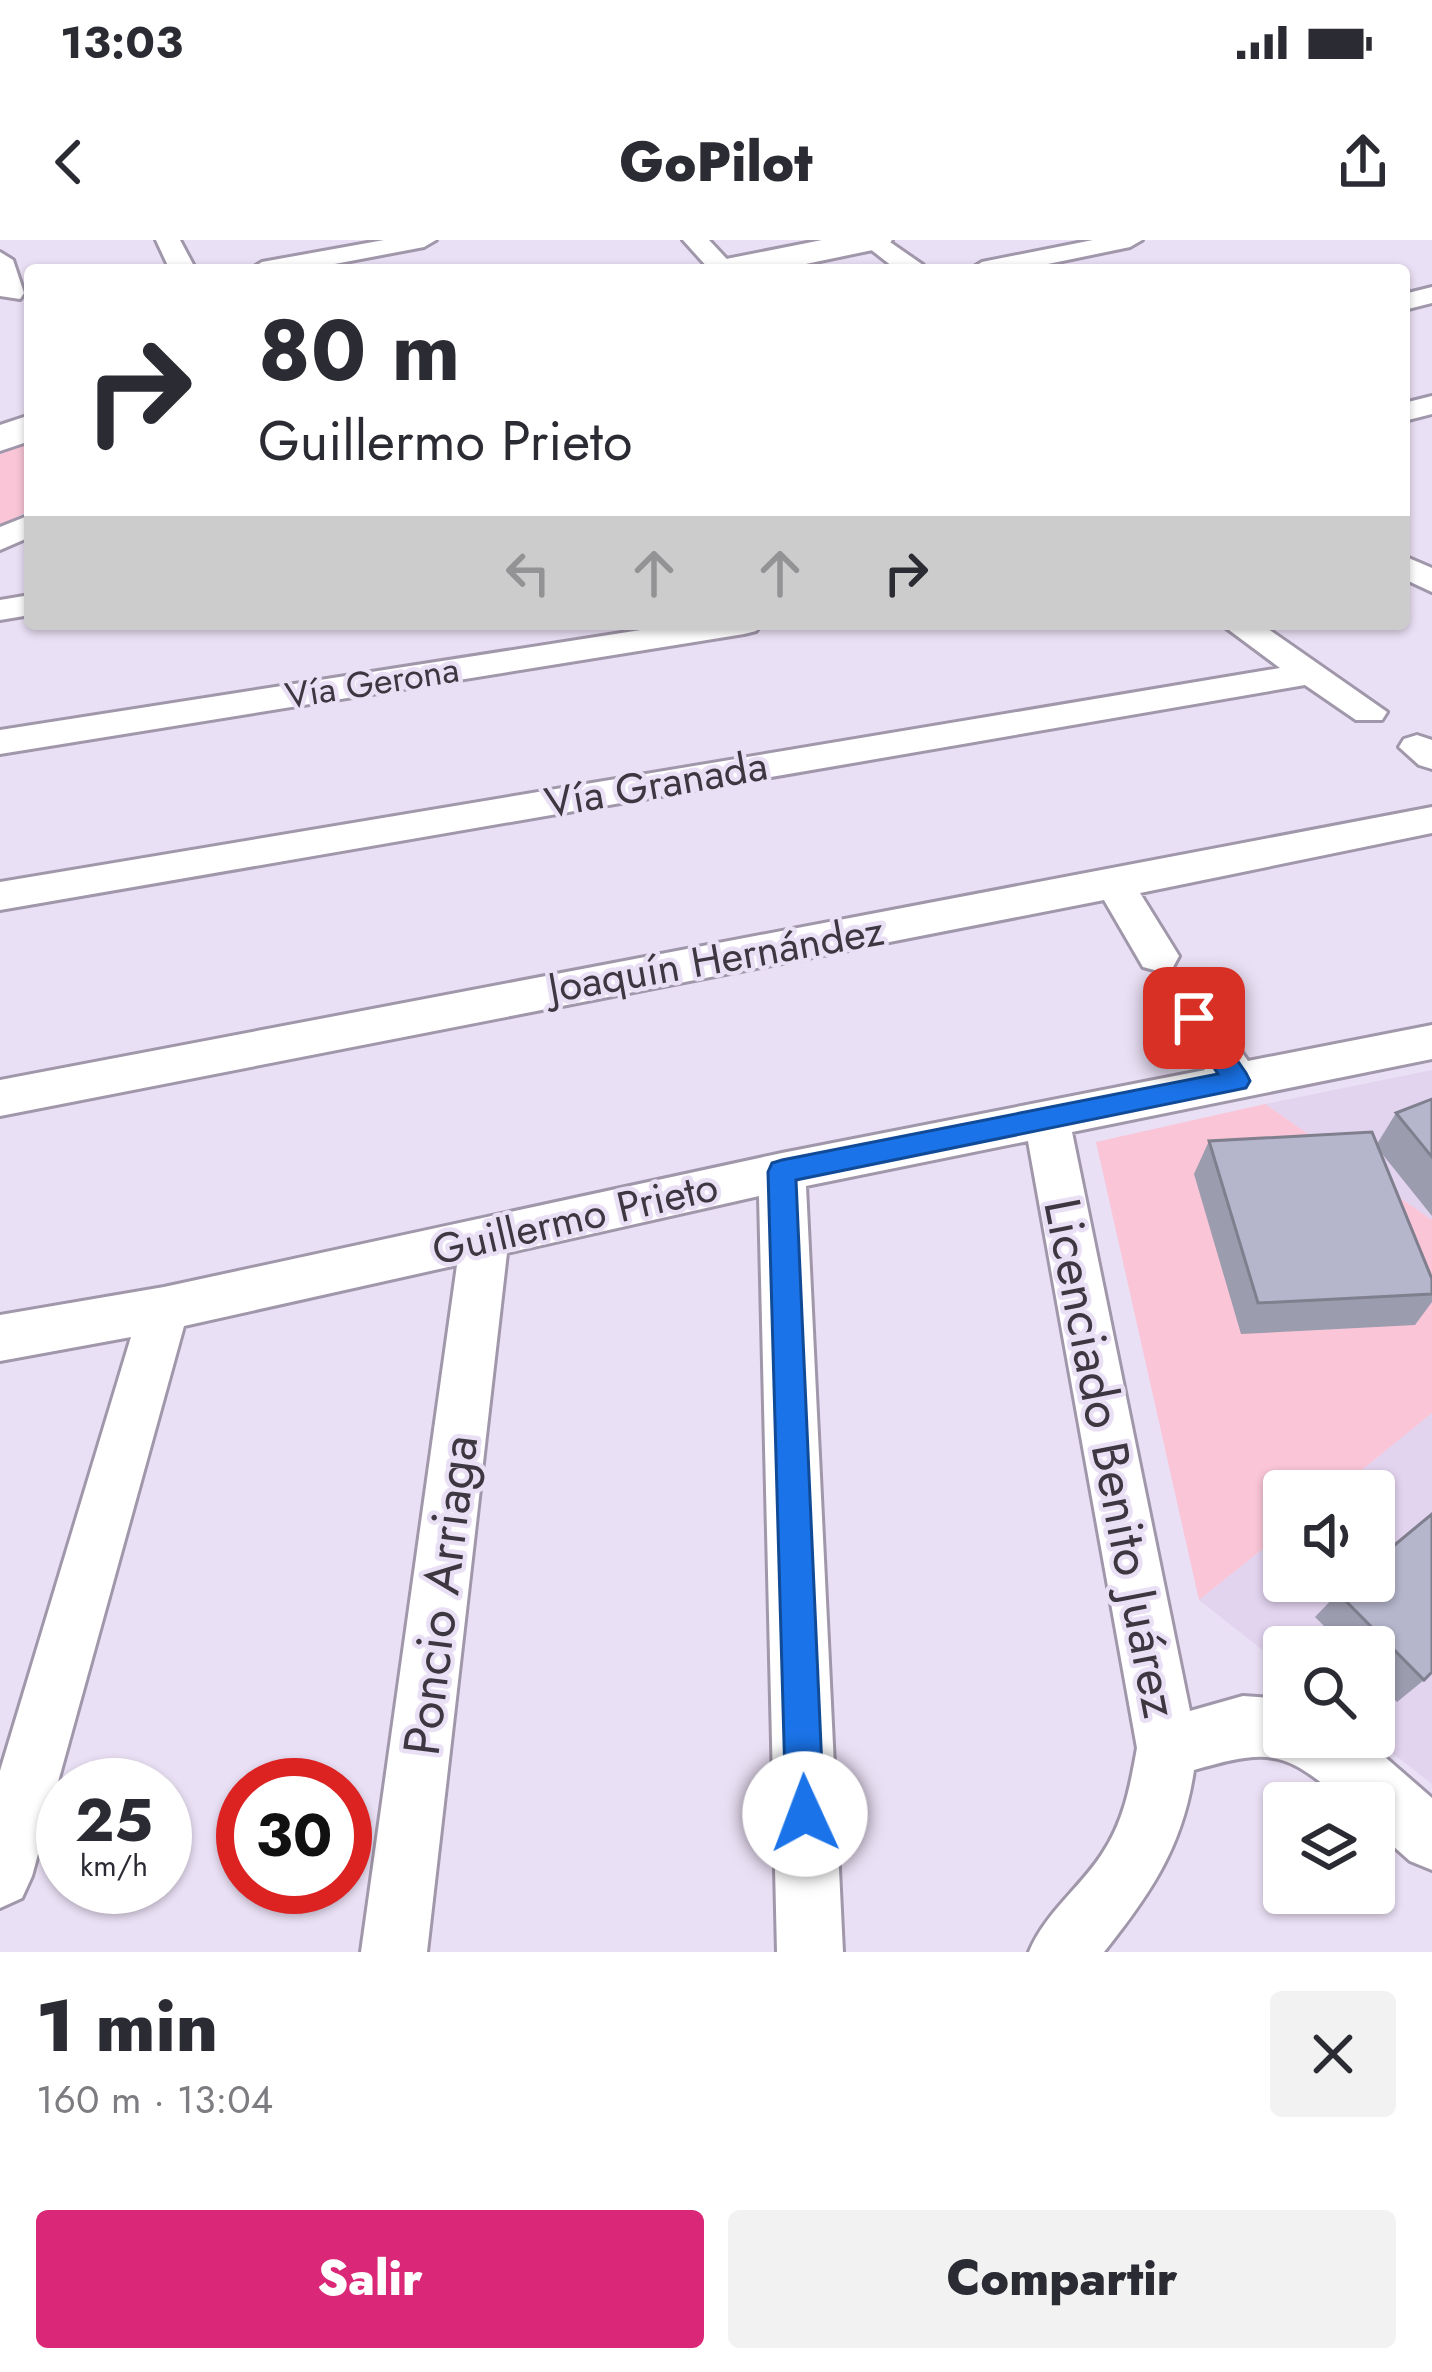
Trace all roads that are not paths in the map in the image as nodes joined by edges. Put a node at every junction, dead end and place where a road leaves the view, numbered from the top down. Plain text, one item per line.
1 (424, 240) edge
2 (695, 240) edge
3 (873, 240) edge
4 (1130, 240) edge
5 (337, 247) edge
6 (0, 260) edge
7 (282, 264) edge
8 (718, 264) edge
9 (754, 264) edge
10 (906, 264) edge
11 (1012, 264) edge
12 (14, 293) edge
13 (1410, 552) edge
14 (1432, 582) edge
15 (706, 630) edge
16 (1247, 630) edge
17 (1312, 673) junction
18 (1369, 712) dead end
19 (0, 742) edge
20 (1432, 820) edge
21 (1114, 886) junction
22 (0, 896) edge
23 (1157, 956) dead end
24 (1194, 1018) dead end
25 (1432, 1042) edge
26 (1237, 1081) junction
27 (0, 1098) edge
28 (1047, 1120) junction
29 (782, 1172) junction
30 (485, 1238) junction
31 (164, 1309) junction
32 (0, 1339) edge
33 (1263, 1727) edge
34 (1167, 1748) junction
35 (1340, 1758) edge
36 (1432, 1839) edge
37 (0, 1876) edge
38 (394, 1952) edge
39 (810, 1952) edge
40 (1062, 1952) edge

1 - 5 street
2 - 8 street
3 - 9 street
3 - 10 street
4 - 11 street
5 - 7 street
6 - 12 street
13 - 14 street
15 - 19 street, Vía Gerona
16 - 17 street
17 - 18 street
17 - 22 street, Vía Granada
20 - 21 street, Joaquín Hernández
21 - 23 street
21 - 27 street, Joaquín Hernández
24 - 26 street
25 - 26 street, Guillermo Prieto
26 - 28 street, Guillermo Prieto
28 - 29 street, Guillermo Prieto
28 - 34 street, Licenciado Benito Juárez
29 - 30 street, Guillermo Prieto
29 - 39 street
30 - 31 street, Guillermo Prieto
30 - 38 street, Poncio Arriaga
31 - 32 street, Guillermo Prieto
31 - 37 street
33 - 34 street, Licenciado Benito Juárez
34 - 40 street
35 - 36 street

